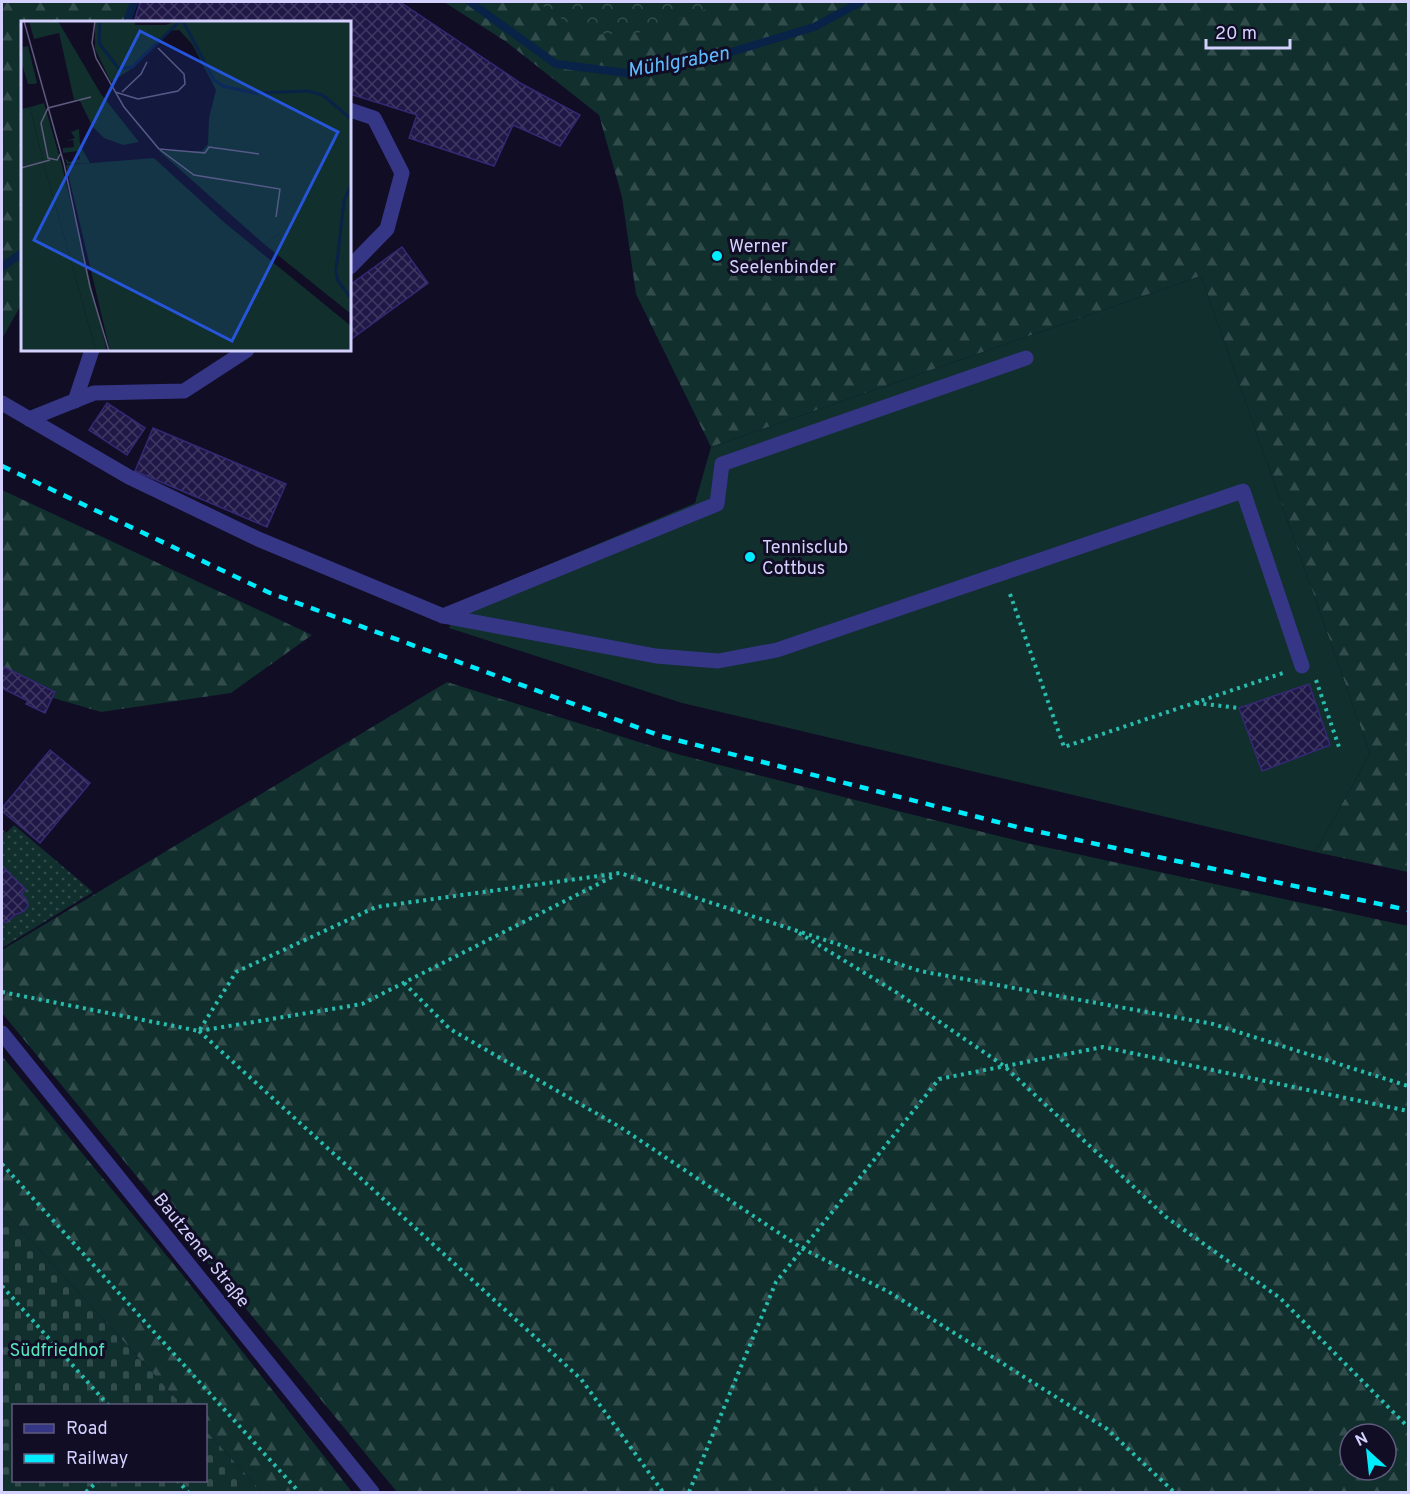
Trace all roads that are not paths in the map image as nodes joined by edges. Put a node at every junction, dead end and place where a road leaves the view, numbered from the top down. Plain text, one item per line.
1 (351, 111) edge
2 (351, 266) edge
3 (92, 351) edge
4 (246, 351) edge
5 (1026, 358) dead end
6 (75, 401) junction
7 (2, 403) edge
8 (29, 419) junction
9 (443, 616) junction
10 (1302, 666) road end
11 (2, 1033) edge
12 (372, 1492) edge

1 - 2 street
3 - 6 street
4 - 6 street
5 - 9 street
6 - 8 street
7 - 8 street
8 - 9 street
9 - 10 street
11 - 12 street, Bautzener Straße

